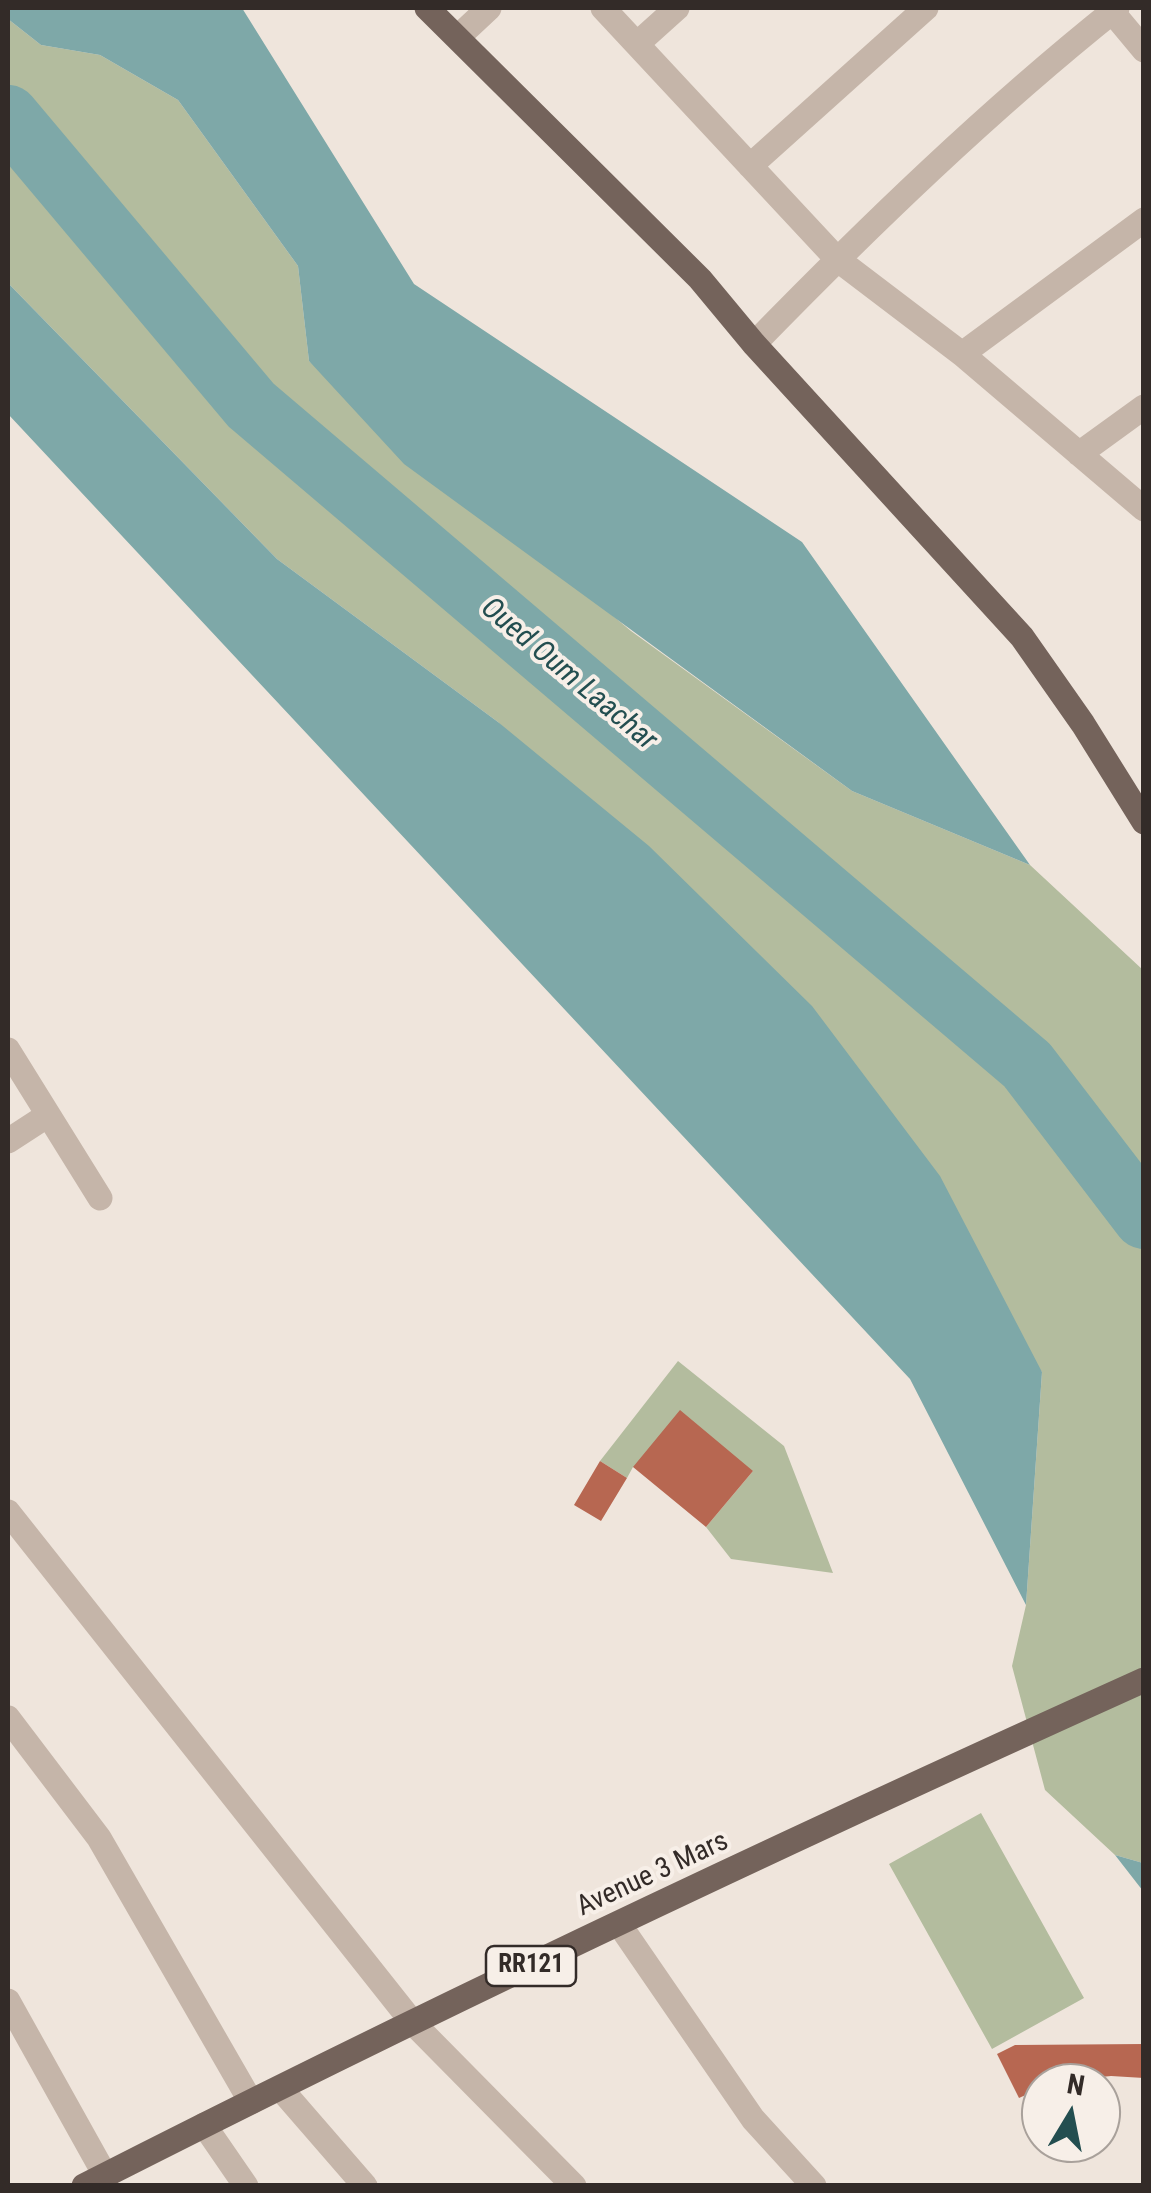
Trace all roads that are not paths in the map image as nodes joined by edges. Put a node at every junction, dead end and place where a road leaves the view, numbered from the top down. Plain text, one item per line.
1 (426, 8) edge
2 (489, 8) edge
3 (603, 8) edge
4 (677, 8) edge
5 (926, 8) edge
6 (1113, 9) edge
7 (458, 37) junction
8 (637, 44) junction
9 (1144, 50) edge
10 (750, 166) junction
11 (1144, 220) edge
12 (837, 259) junction
13 (754, 344) junction
14 (962, 354) junction
15 (1144, 407) edge
16 (1079, 454) junction
17 (1144, 508) edge
18 (1144, 822) edge
19 (8, 1050) edge
20 (48, 1116) junction
21 (8, 1142) edge
22 (100, 1198) dead end
23 (8, 1512) edge
24 (1144, 1680) edge
25 (8, 1718) edge
26 (619, 1924) junction
27 (8, 2001) edge
28 (413, 2022) junction
29 (280, 2088) junction
30 (251, 2102) junction
31 (204, 2125) junction
32 (95, 2180) edge
33 (246, 2186) edge
34 (365, 2186) edge
35 (574, 2186) edge
36 (814, 2186) edge

1 - 7 main road
2 - 7 street
3 - 8 street
4 - 8 street
5 - 10 street
6 - 9 street
6 - 12 street
7 - 13 main road
8 - 10 street
10 - 12 street
11 - 14 street
12 - 13 street
12 - 14 street
13 - 18 main road
14 - 16 street
15 - 16 street
16 - 17 street
19 - 20 street
20 - 21 street
20 - 22 street
23 - 28 street
24 - 26 main road, Avenue 3 Mars / RR121
25 - 30 street
26 - 28 main road, Avenue 3 Mars / RR121
26 - 36 street
27 - 32 street
28 - 29 main road, Avenue 3 Mars / RR121
28 - 35 street
29 - 30 main road, Avenue 3 Mars / RR121
29 - 34 street
30 - 31 main road, Avenue 3 Mars / RR121
31 - 32 main road, Avenue 3 Mars / RR121
31 - 33 street

